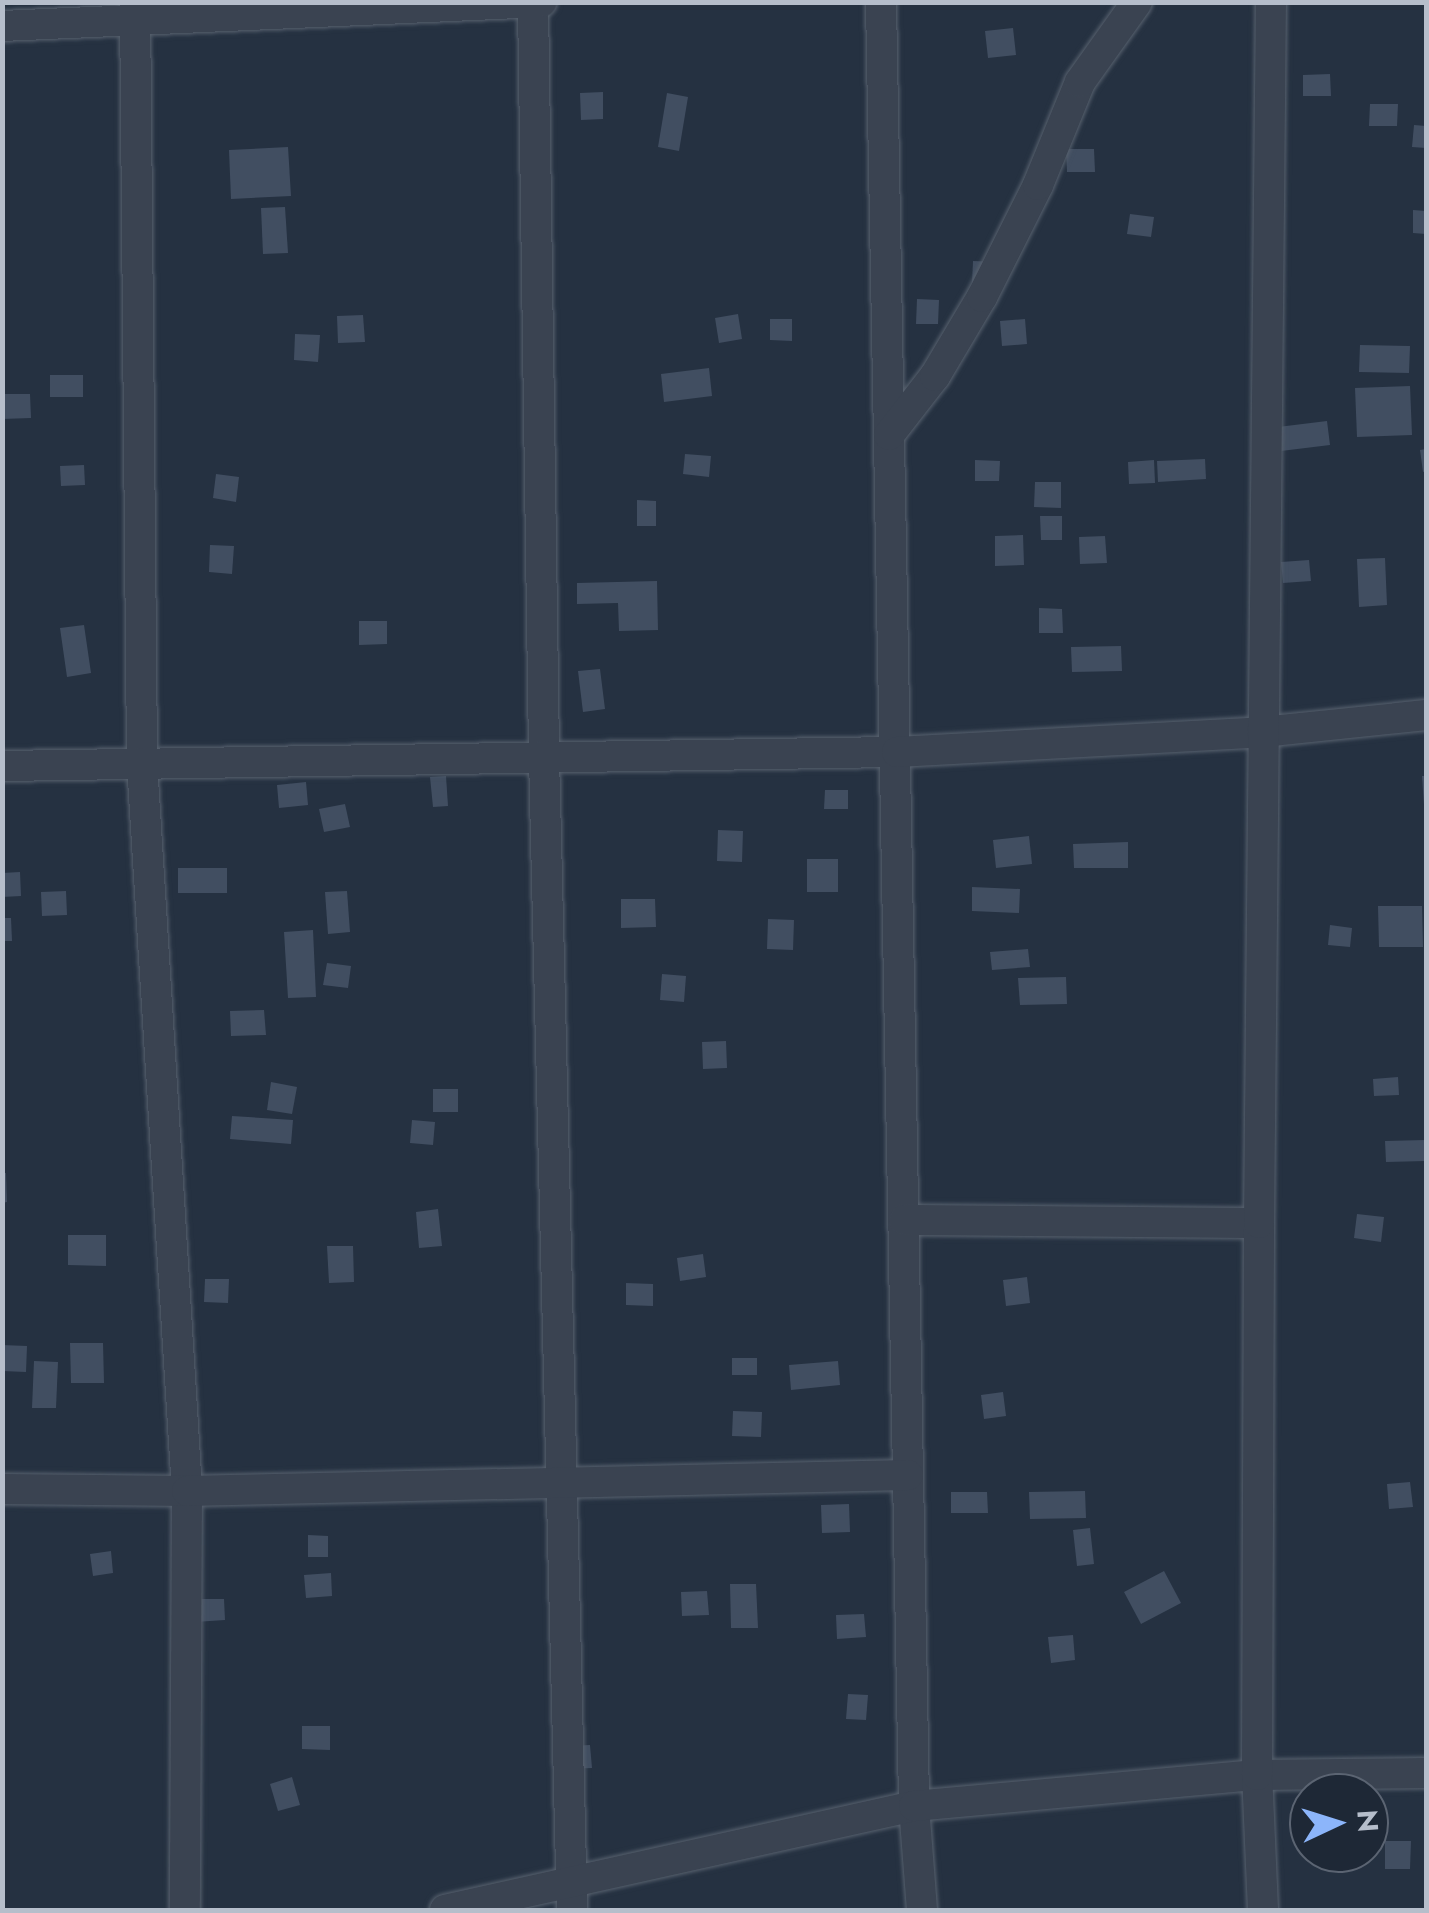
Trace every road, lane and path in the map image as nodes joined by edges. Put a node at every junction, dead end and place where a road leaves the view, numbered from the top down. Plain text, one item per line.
1 (541, 2) edge
2 (880, 2) edge
3 (1137, 2) edge
4 (1271, 2) edge
5 (533, 3) edge
6 (135, 12) edge
7 (2, 26) edge
8 (890, 434) junction
9 (1426, 715) edge
10 (1262, 732) junction
11 (897, 752) junction
12 (544, 756) junction
13 (142, 763) junction
14 (2, 766) edge
15 (904, 1220) junction
16 (1259, 1224) junction
17 (908, 1476) junction
18 (560, 1484) junction
19 (2, 1489) edge
20 (188, 1491) junction
21 (1426, 1773) edge
22 (1257, 1775) junction
23 (914, 1806) junction
24 (572, 1879) junction
25 (186, 1910) edge
26 (445, 1910) edge
27 (572, 1910) edge
28 (922, 1910) edge
29 (1263, 1910) edge

1 - 5 street
2 - 8 street
3 - 8 street
4 - 10 street
5 - 6 street
5 - 12 street
6 - 7 street
6 - 13 street
8 - 11 street
9 - 10 street
10 - 11 street
10 - 16 street
11 - 12 street
11 - 15 street
12 - 13 street
12 - 18 street
13 - 14 street
13 - 20 street
15 - 16 street
15 - 17 street
16 - 22 street
17 - 18 street
17 - 23 street
18 - 20 street
18 - 24 street
19 - 20 street
20 - 25 street
21 - 22 street
22 - 23 street
22 - 29 street
23 - 24 street
23 - 28 street
24 - 26 street
24 - 27 street

